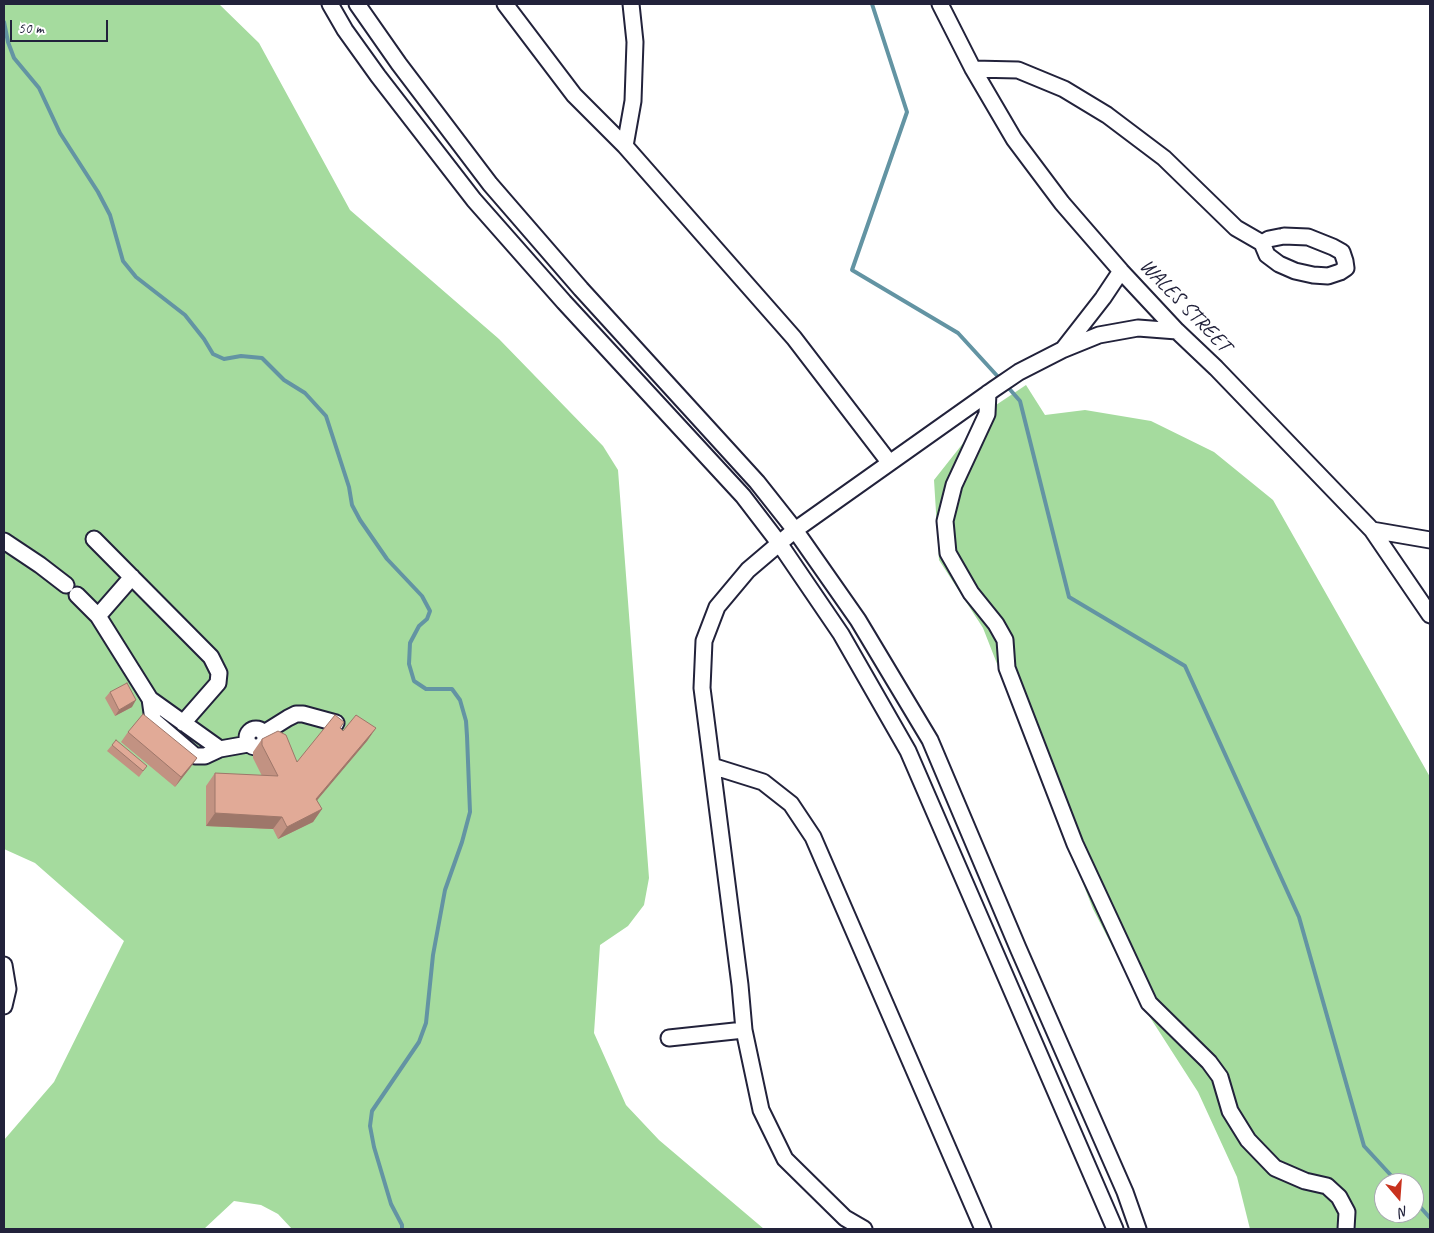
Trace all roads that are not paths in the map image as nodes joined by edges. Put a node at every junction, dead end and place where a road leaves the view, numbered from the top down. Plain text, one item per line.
1 (330, 4) edge
2 (357, 4) edge
3 (505, 4) edge
4 (631, 4) edge
5 (940, 4) edge
6 (974, 69) junction
7 (625, 146) junction
8 (1262, 243) junction
9 (1121, 271) junction
10 (1177, 331) junction
11 (1062, 350) junction
12 (991, 391) junction
13 (889, 462) junction
14 (795, 530) junction
15 (1372, 530) junction
16 (94, 539) dead end
17 (1430, 540) edge
18 (4, 541) edge
19 (779, 543) junction
20 (132, 577) junction
21 (1430, 615) edge
22 (98, 616) junction
23 (150, 700) junction
24 (183, 723) junction
25 (336, 723) edge
26 (220, 749) junction
27 (712, 766) junction
28 (4, 965) edge
29 (4, 1006) edge
30 (744, 1030) junction
31 (669, 1038) dead end
32 (864, 1229) edge
33 (983, 1229) edge
34 (1115, 1229) edge
35 (1138, 1229) edge
36 (1346, 1229) edge

1 - 19 street
2 - 14 street
3 - 7 street
4 - 7 street
5 - 6 street, WALES STREET
6 - 8 street
6 - 9 street, WALES STREET
7 - 13 street
8 - 8 street
9 - 10 street, WALES STREET
9 - 11 street
10 - 11 street
10 - 15 street, WALES STREET
11 - 12 street
12 - 13 street
12 - 36 street
13 - 14 street
14 - 19 street
14 - 35 street
15 - 17 street
15 - 21 street, WALES STREET
16 - 20 street
18 - 22 street
19 - 27 street
19 - 34 street
20 - 22 street
20 - 24 street
22 - 23 street
23 - 24 street
23 - 26 street
24 - 26 street
25 - 26 street
27 - 30 street
27 - 33 street
28 - 29 street
30 - 31 street
30 - 32 street

